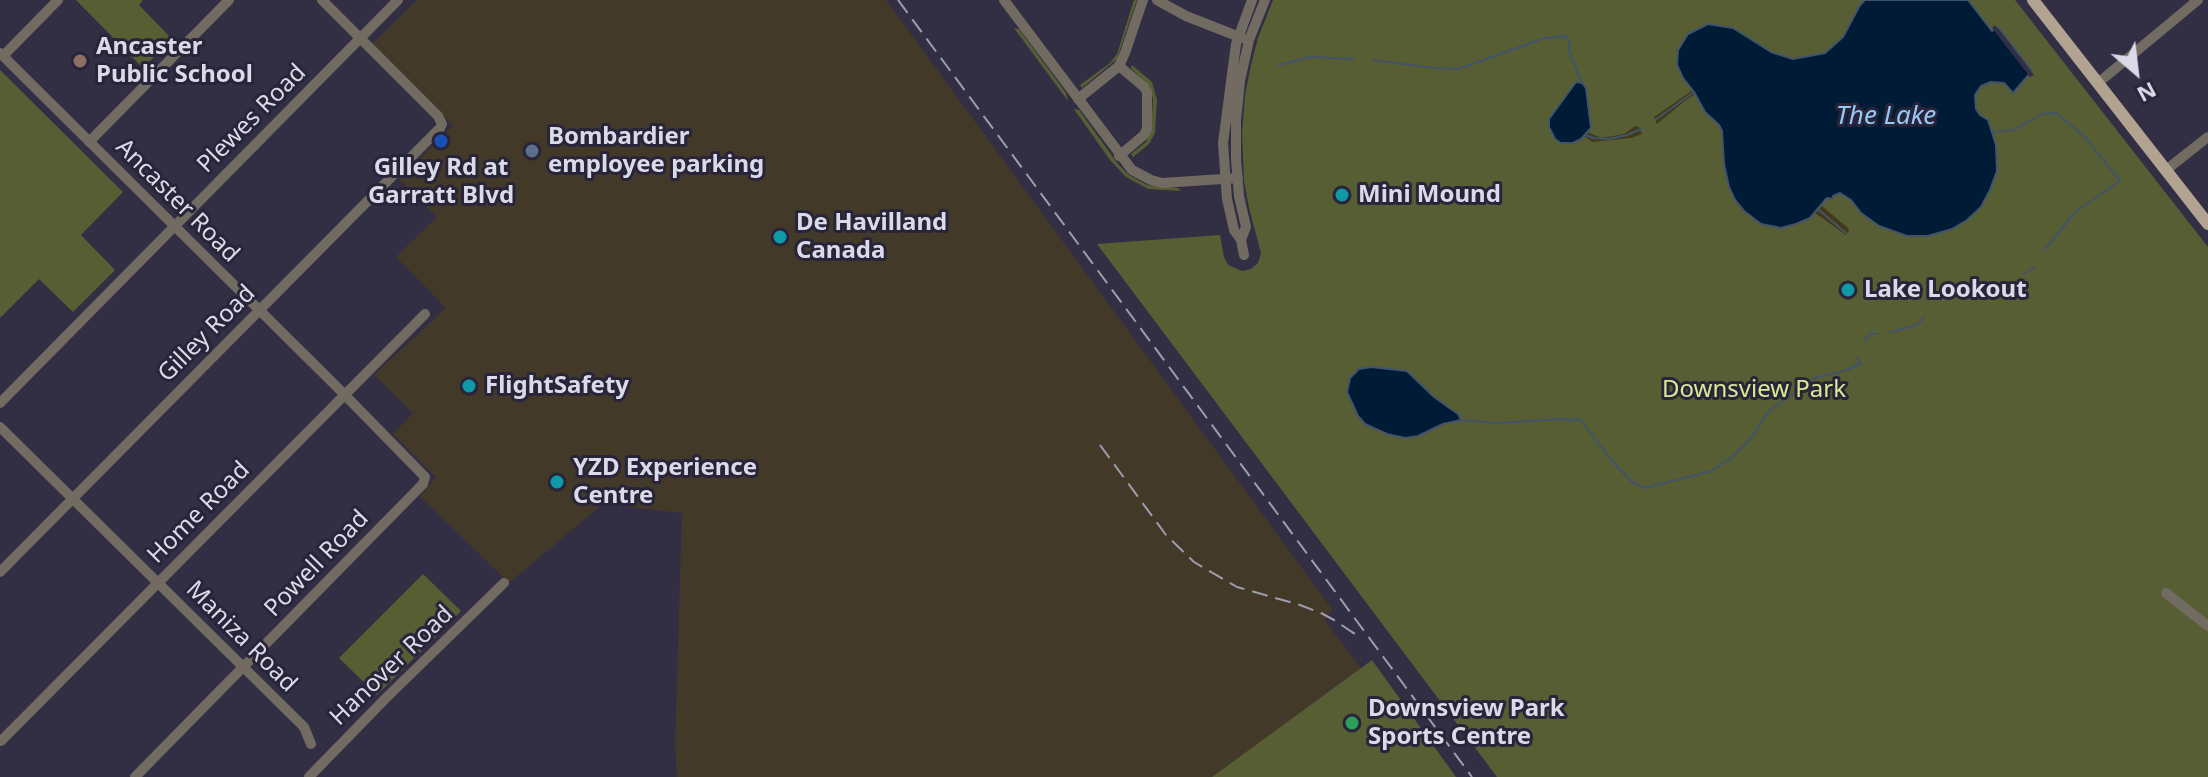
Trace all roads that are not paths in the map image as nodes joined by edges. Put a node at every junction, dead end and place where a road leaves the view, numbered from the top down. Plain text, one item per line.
1 (58, 0) edge
2 (229, 0) edge
3 (322, 0) edge
4 (398, 0) edge
5 (1004, 0) edge
6 (1143, 0) edge
7 (1157, 0) edge
8 (1252, 0) edge
9 (1265, 0) edge
10 (2033, 0) edge
11 (2198, 0) edge
12 (360, 38) junction
13 (1243, 38) junction
14 (1, 54) edge
15 (1119, 66) junction
16 (2098, 83) junction
17 (1078, 99) junction
18 (2208, 137) edge
19 (89, 142) junction
20 (1119, 156) junction
21 (2166, 170) junction
22 (1238, 178) junction
23 (1225, 179) junction
24 (2208, 224) edge
25 (174, 227) junction
26 (1241, 240) junction
27 (1244, 255) dead end
28 (259, 311) junction
29 (425, 314) dead end
30 (344, 395) junction
31 (0, 403) edge
32 (0, 427) edge
33 (425, 480) joint
34 (72, 499) junction
35 (0, 572) edge
36 (158, 583) junction
37 (504, 583) dead end
38 (2166, 593) dead end
39 (2208, 626) edge
40 (244, 668) junction
41 (1, 741) edge
42 (311, 744) dead end
43 (135, 777) edge
44 (309, 777) edge

1 - 14 street
2 - 19 street
3 - 12 street
4 - 12 street, Plewes Road
5 - 17 street
6 - 15 street
7 - 13 street
8 - 13 street
9 - 13 street
10 - 16 main road
11 - 16 street
12 - 25 street, Plewes Road
12 - 28 street, Gilley Road
13 - 22 street
13 - 23 street
14 - 19 street, Ancaster Road
15 - 17 street
15 - 20 street
16 - 21 main road
17 - 20 street
18 - 21 street
19 - 25 street, Ancaster Road
20 - 23 street
21 - 24 main road
22 - 23 street
22 - 26 street
23 - 26 street
25 - 28 street, Ancaster Road
25 - 31 street, Plewes Road
26 - 27 street
28 - 30 street, Ancaster Road
28 - 34 street, Gilley Road
29 - 30 street, Home Road
30 - 33 street, Ancaster Road
30 - 36 street, Home Road
32 - 34 street, Maniza Road
33 - 40 street, Powell Road
34 - 35 street, Gilley Road
34 - 36 street, Maniza Road
36 - 40 street, Maniza Road
36 - 41 street, Home Road
37 - 44 street, Hanover Road
38 - 39 street
40 - 42 street, Maniza Road
40 - 43 street, Powell Road

